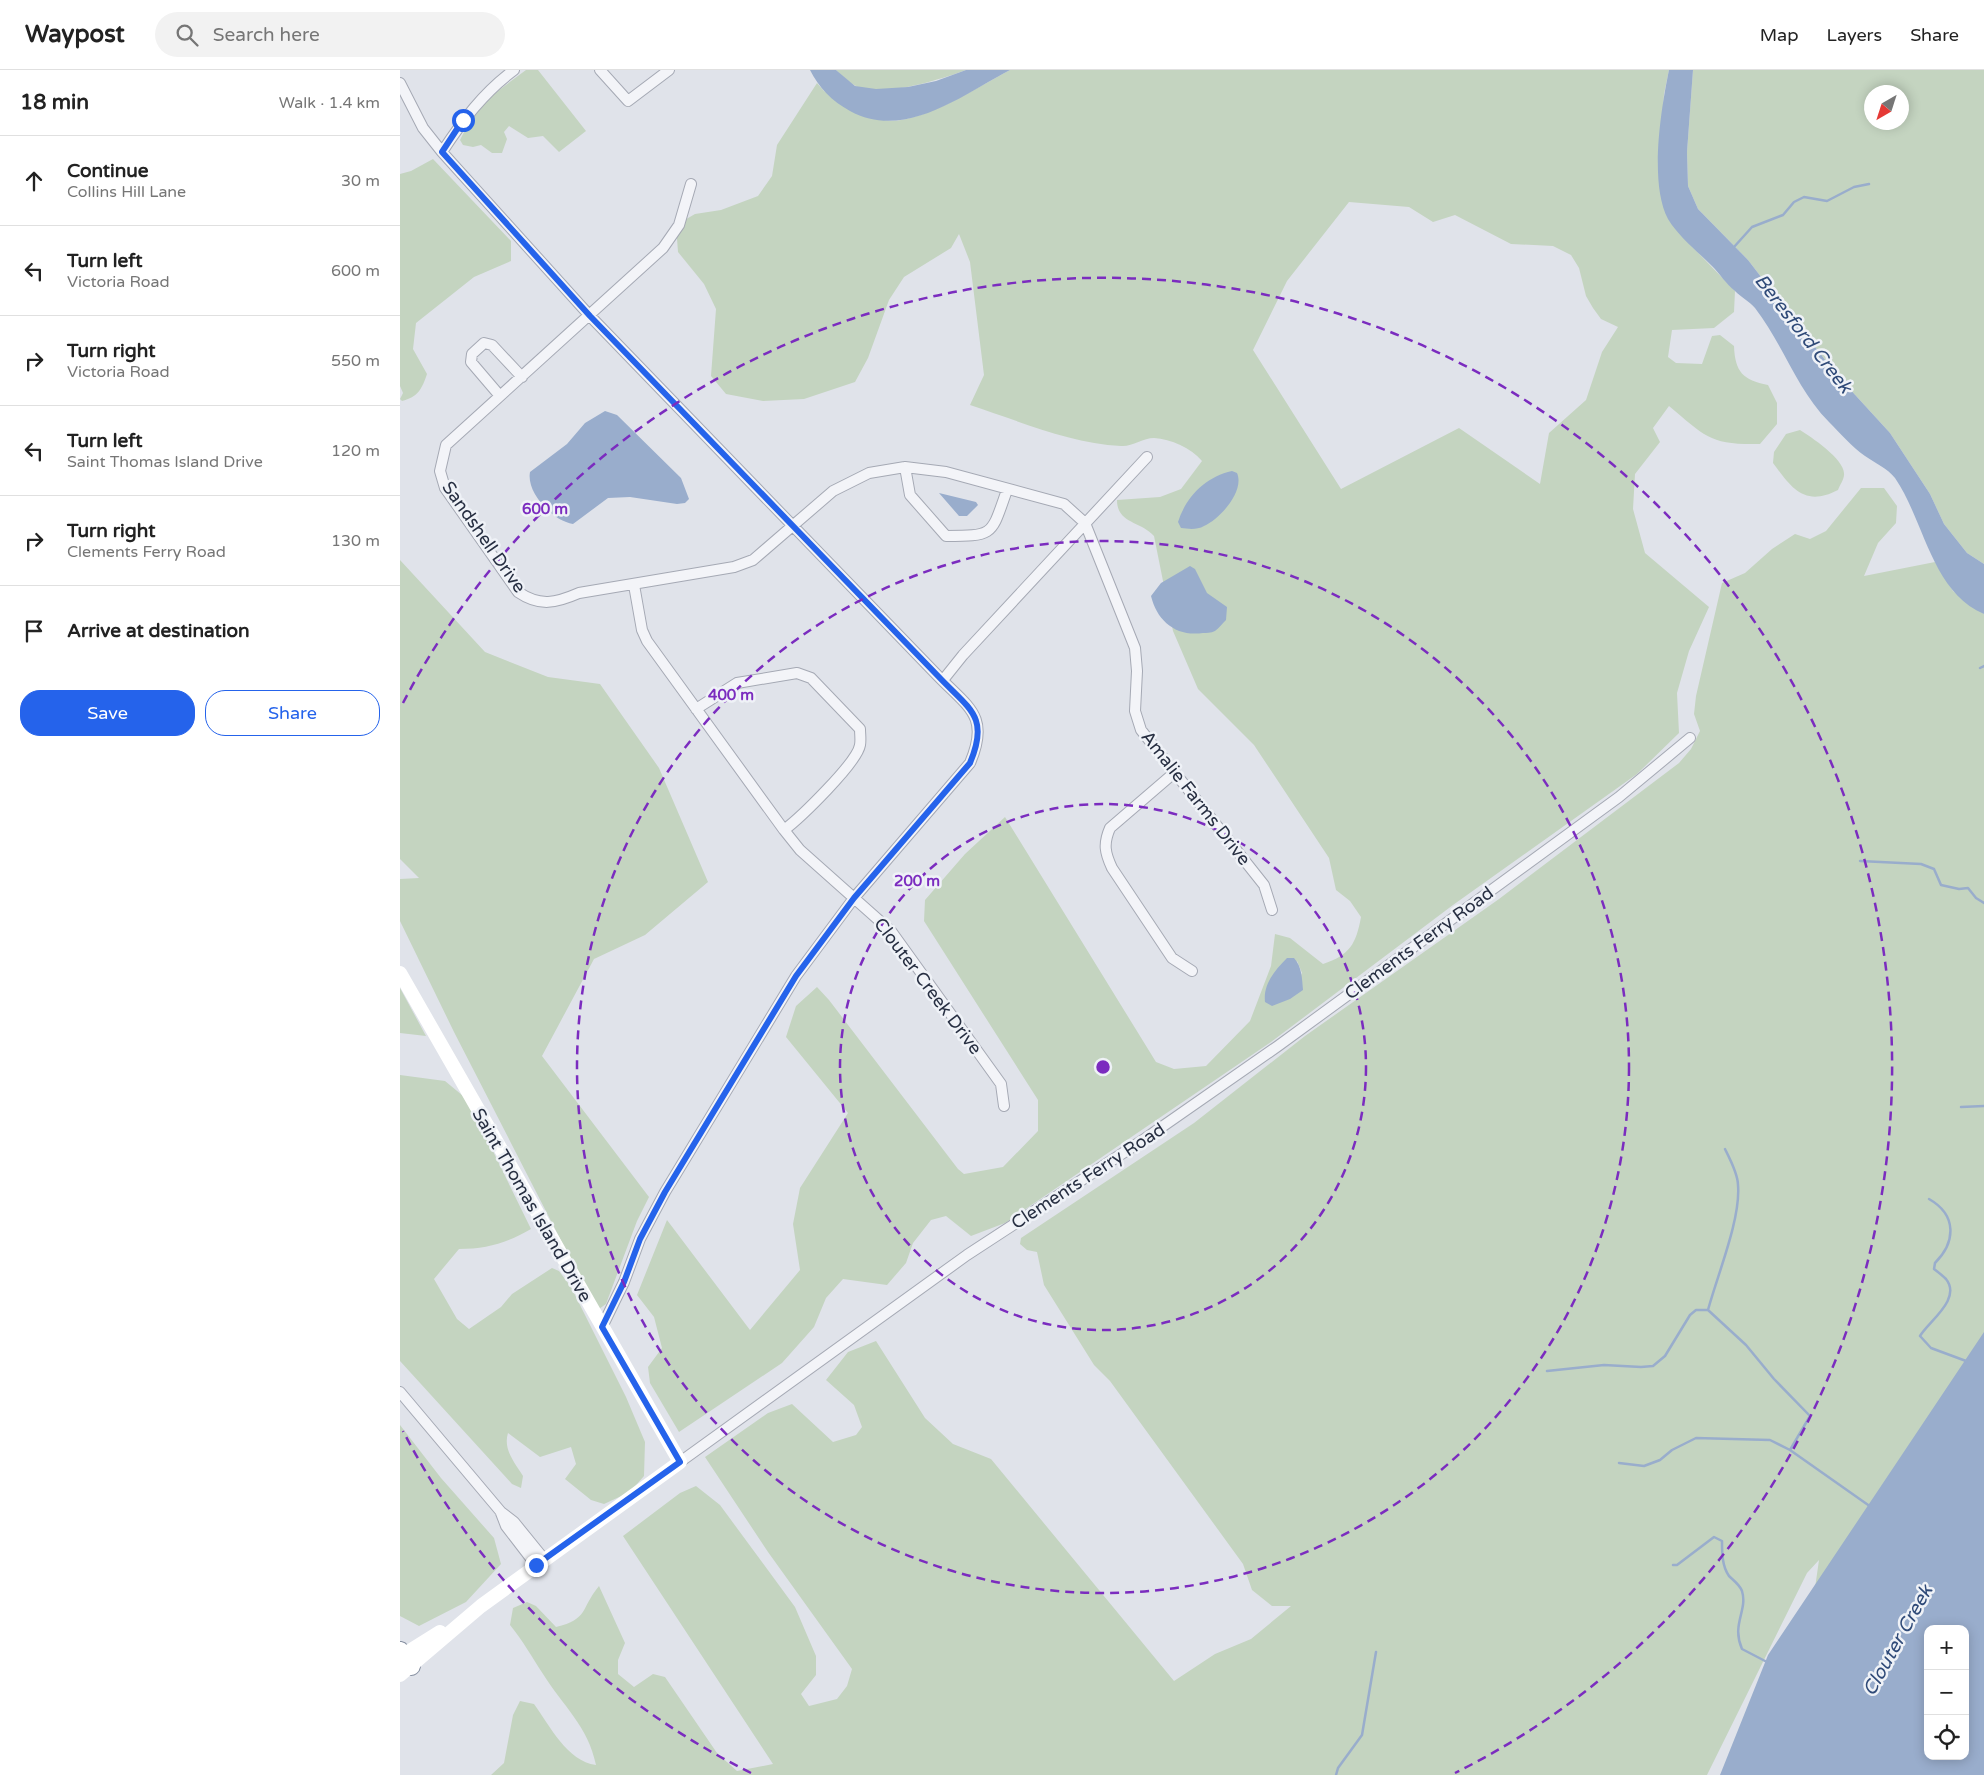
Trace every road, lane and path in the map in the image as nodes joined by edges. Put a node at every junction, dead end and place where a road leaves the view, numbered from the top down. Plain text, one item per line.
1 (514, 70) edge
2 (600, 70) edge
3 (669, 70) edge
4 (400, 83) edge
5 (442, 152) junction
6 (691, 184) dead end
7 (590, 316) junction
8 (522, 377) junction
9 (500, 396) junction
10 (1147, 457) dead end
11 (905, 467) junction
12 (1007, 490) junction
13 (1085, 523) junction
14 (792, 525) junction
15 (634, 585) junction
16 (943, 680) junction
17 (696, 709) junction
18 (1690, 738) dead end
19 (1174, 773) junction
20 (784, 830) junction
21 (854, 898) junction
22 (1272, 910) dead end
23 (1192, 971) dead end
24 (400, 973) edge
25 (1004, 1106) dead end
26 (602, 1327) junction
27 (400, 1392) edge
28 (680, 1462) junction
29 (540, 1562) junction
30 (403, 1661) edge

1 - 5 street
2 - 3 street
4 - 5 street
5 - 7 street
6 - 7 street, Sandshell Drive
7 - 8 street, Sandshell Drive
7 - 14 street
8 - 9 street, Sandshell Drive
8 - 9 street
9 - 15 street, Sandshell Drive
10 - 13 street
11 - 12 street, Amalie Farms Drive
11 - 12 street
11 - 14 street, Sandshell Drive
12 - 13 street, Amalie Farms Drive
13 - 16 street
13 - 19 street, Amalie Farms Drive
14 - 15 street, Sandshell Drive
14 - 16 street
15 - 17 street, Clouter Creek Drive
16 - 21 street
17 - 20 street, Clouter Creek Drive
17 - 20 street
18 - 28 street, Clements Ferry Road
19 - 22 street, Amalie Farms Drive
19 - 23 street
20 - 21 street, Clouter Creek Drive
21 - 25 street, Clouter Creek Drive
21 - 26 street
24 - 26 main road, Saint Thomas Island Drive
26 - 28 main road, Saint Thomas Island Drive
27 - 29 street
28 - 29 main road, Clements Ferry Road
29 - 30 main road, Clements Ferry Road

